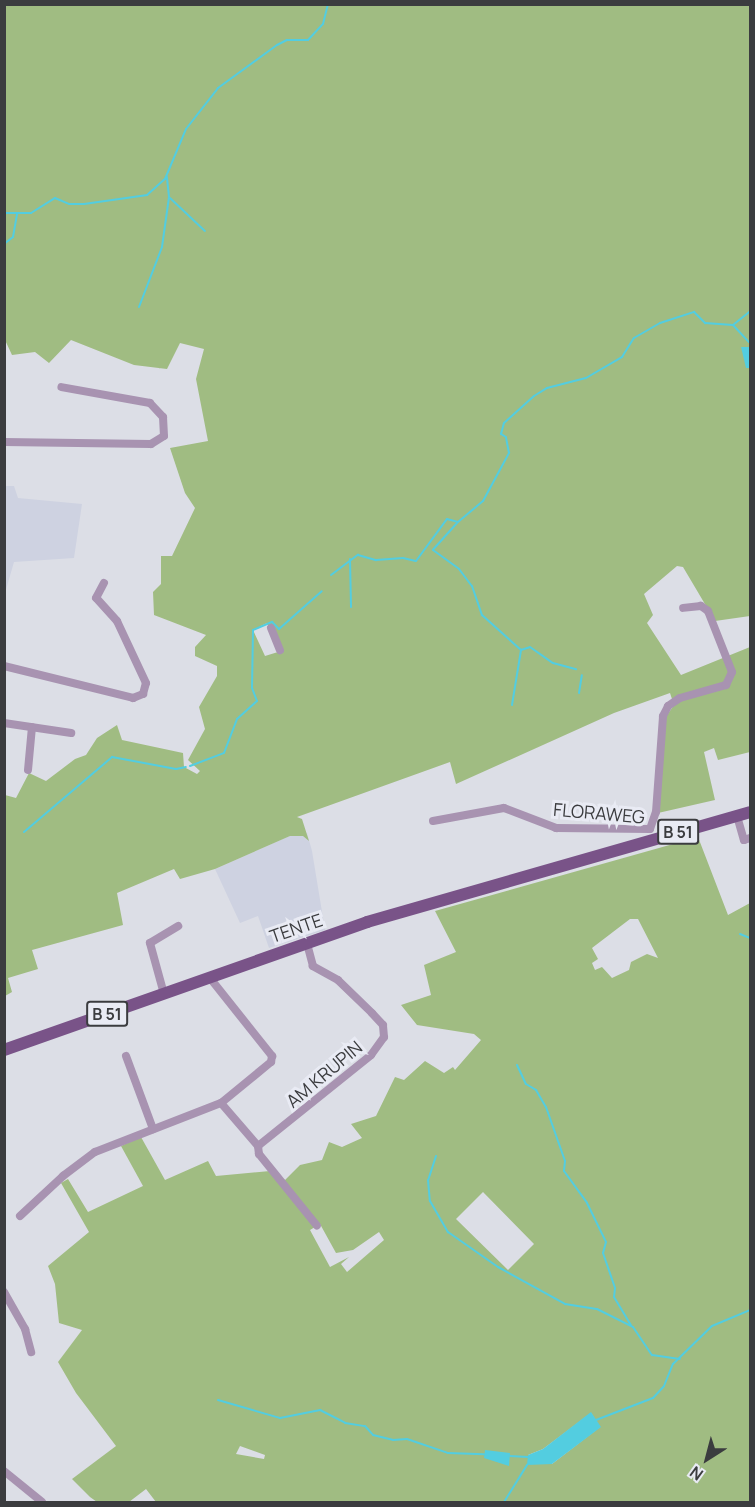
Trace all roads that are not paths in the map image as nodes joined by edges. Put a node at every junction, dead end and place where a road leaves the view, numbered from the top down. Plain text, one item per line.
1 (61, 387) dead end
2 (4, 442) edge
3 (104, 583) dead end
4 (683, 608) dead end
5 (271, 628) dead end
6 (280, 650) dead end
7 (4, 666) edge
8 (4, 723) edge
9 (32, 727) junction
10 (71, 733) dead end
11 (28, 770) dead end
12 (750, 812) edge
13 (737, 816) junction
14 (433, 821) dead end
15 (651, 834) junction
16 (750, 838) edge
17 (178, 926) dead end
18 (307, 943) junction
19 (210, 978) junction
20 (164, 994) junction
21 (4, 1050) edge
22 (126, 1056) dead end
23 (221, 1103) junction
24 (153, 1129) junction
25 (258, 1146) junction
26 (20, 1216) dead end
27 (316, 1226) dead end
28 (4, 1292) edge
29 (6, 1306) edge
30 (31, 1352) dead end
31 (4, 1471) edge
32 (42, 1503) edge

1 - 2 street
3 - 7 street
4 - 15 street
5 - 6 street
8 - 9 street
9 - 10 street
9 - 11 street
12 - 13 main road, B 51
13 - 15 main road, B 51
13 - 16 street
14 - 15 street, FLORAWEG
15 - 18 main road, TENTE / B 51
17 - 20 street
18 - 19 main road, TENTE / B 51
18 - 25 street, AM KRUPIN
19 - 20 main road, TENTE / B 51
19 - 23 street
20 - 21 main road, TENTE / B 51
22 - 24 street
23 - 24 street
23 - 25 street
24 - 26 street
25 - 27 street
28 - 29 street
29 - 30 street
31 - 32 street

